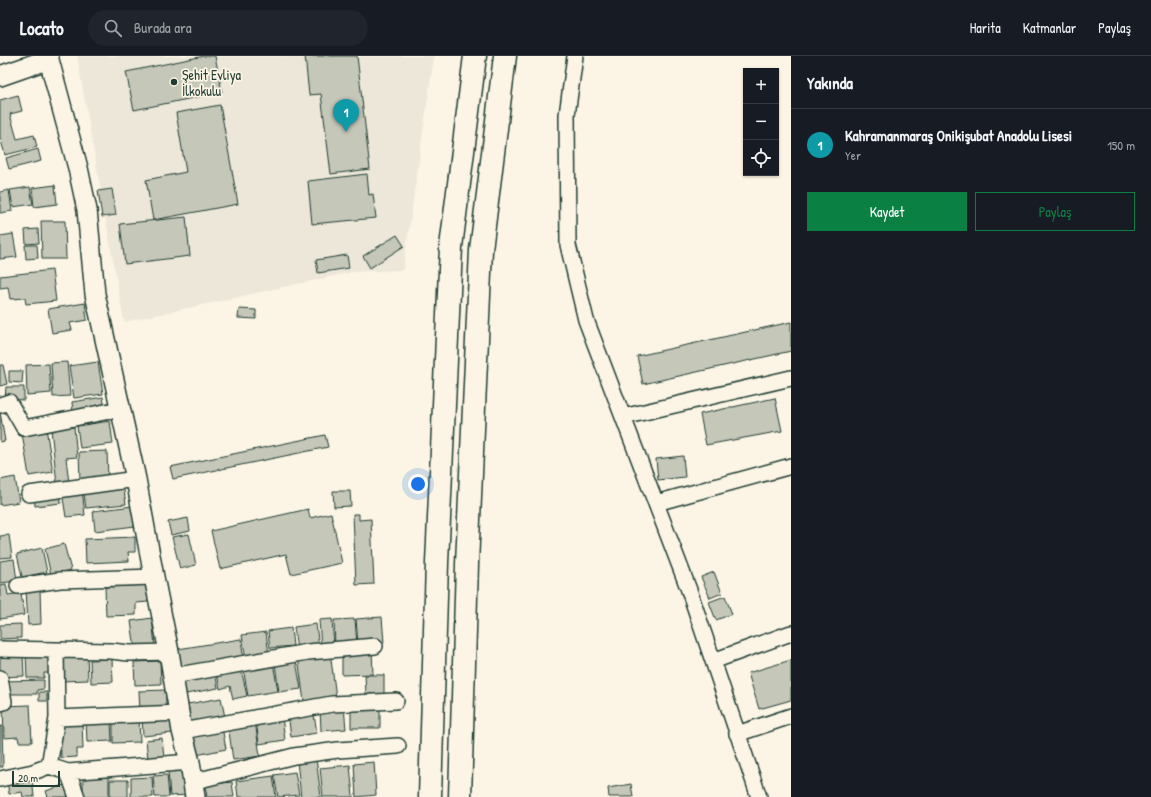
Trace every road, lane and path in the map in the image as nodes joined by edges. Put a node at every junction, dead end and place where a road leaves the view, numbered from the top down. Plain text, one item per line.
1 (475, 56) edge
2 (505, 56) edge
3 (575, 56) edge
4 (49, 58) edge
5 (0, 76) edge
6 (791, 378) edge
7 (0, 405) edge
8 (120, 409) junction
9 (623, 417) junction
10 (791, 466) edge
11 (136, 479) junction
12 (29, 494) dead end
13 (656, 502) junction
14 (154, 577) junction
15 (18, 586) dead end
16 (791, 633) edge
17 (375, 646) dead end
18 (0, 649) edge
19 (56, 651) junction
20 (169, 652) junction
21 (713, 661) junction
22 (173, 676) junction
23 (0, 678) edge
24 (396, 700) dead end
25 (0, 703) edge
26 (791, 716) edge
27 (57, 718) junction
28 (181, 722) junction
29 (737, 734) junction
30 (398, 746) dead end
31 (190, 762) junction
32 (50, 766) junction
33 (68, 772) junction
34 (0, 779) edge
35 (194, 790) edge
36 (77, 797) edge
37 (430, 797) edge
38 (460, 797) edge
39 (759, 797) edge

1 - 37 main road
2 - 38 main road
3 - 9 street
4 - 5 street
4 - 8 street
6 - 9 street
7 - 8 street
8 - 11 street
9 - 13 street
10 - 13 street
11 - 12 street
11 - 14 street
13 - 21 street
14 - 15 street
14 - 20 street
16 - 21 street
17 - 22 street
18 - 19 street
19 - 20 street
19 - 27 street
20 - 22 street
21 - 29 street
22 - 28 street
23 - 25 street
24 - 28 street
26 - 29 street
27 - 28 street
27 - 32 street
28 - 31 street
29 - 39 street
30 - 35 street
31 - 33 street
31 - 35 street
32 - 33 street
32 - 34 street
33 - 36 street

